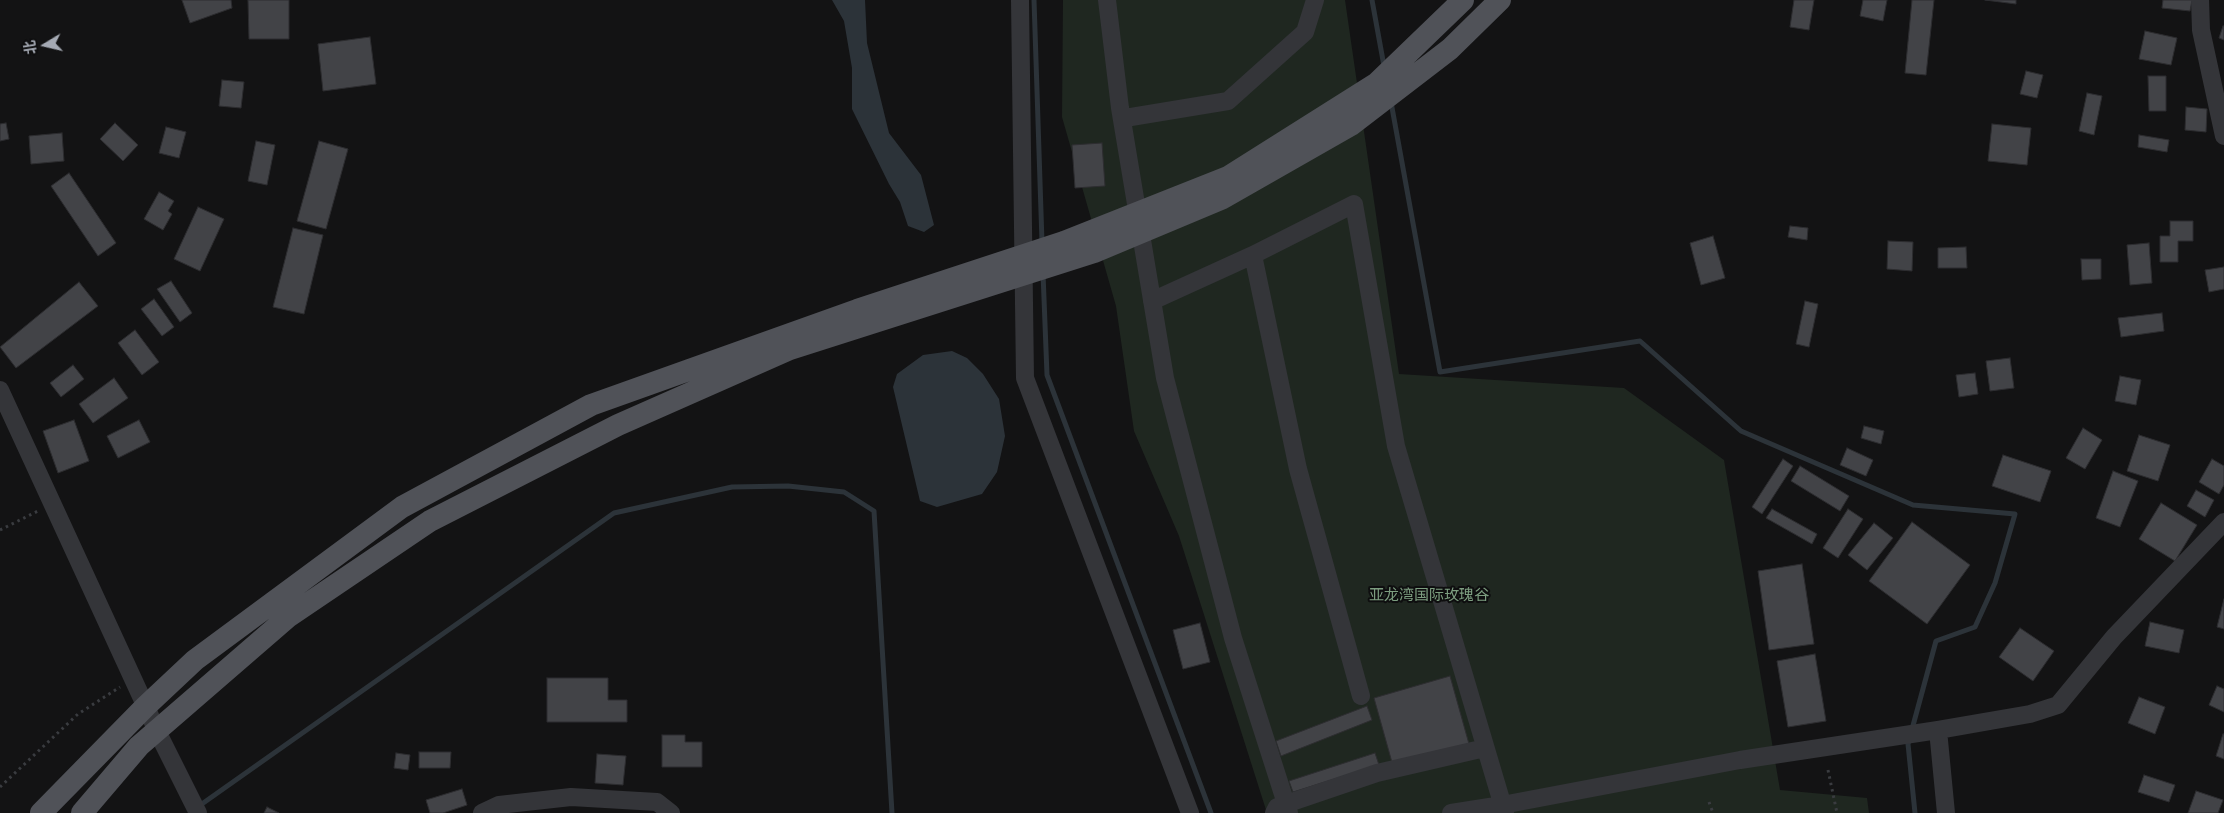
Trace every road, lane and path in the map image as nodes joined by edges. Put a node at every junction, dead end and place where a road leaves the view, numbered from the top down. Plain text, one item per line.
1 (1020, 0) edge
2 (1106, 0) edge
3 (1315, 0) edge
4 (1463, 0) edge
5 (1500, 0) edge
6 (2200, 0) edge
7 (1131, 117) dead end
8 (2224, 136) edge
9 (1253, 255) junction
10 (1152, 301) junction
11 (861, 319) junction
12 (0, 390) edge
13 (53, 504) junction
14 (2224, 522) edge
15 (0, 530) edge
16 (133, 678) junction
17 (1361, 696) dead end
18 (146, 706) junction
19 (1938, 730) junction
20 (1485, 748) junction
21 (1828, 770) dead end
22 (0, 787) edge
23 (1710, 802) dead end
24 (1503, 809) edge
25 (42, 813) edge
26 (82, 813) edge
27 (198, 813) edge
28 (482, 813) edge
29 (671, 813) edge
30 (1190, 813) edge
31 (1274, 813) edge
32 (1289, 813) edge
33 (1450, 813) edge
34 (1712, 813) edge
35 (1837, 813) edge
36 (1946, 813) edge

1 - 30 street
2 - 10 street
3 - 7 street
4 - 11 main road
5 - 11 main road
6 - 8 street
9 - 10 street
9 - 17 street
9 - 20 street
10 - 32 street
11 - 18 main road
11 - 26 main road
12 - 13 street
13 - 15 path
13 - 16 street
14 - 19 street
16 - 18 street
16 - 22 path
18 - 25 main road
18 - 27 street
19 - 24 street
19 - 36 street
20 - 24 street
20 - 31 street
21 - 35 path
23 - 34 path
24 - 33 street
28 - 29 street

